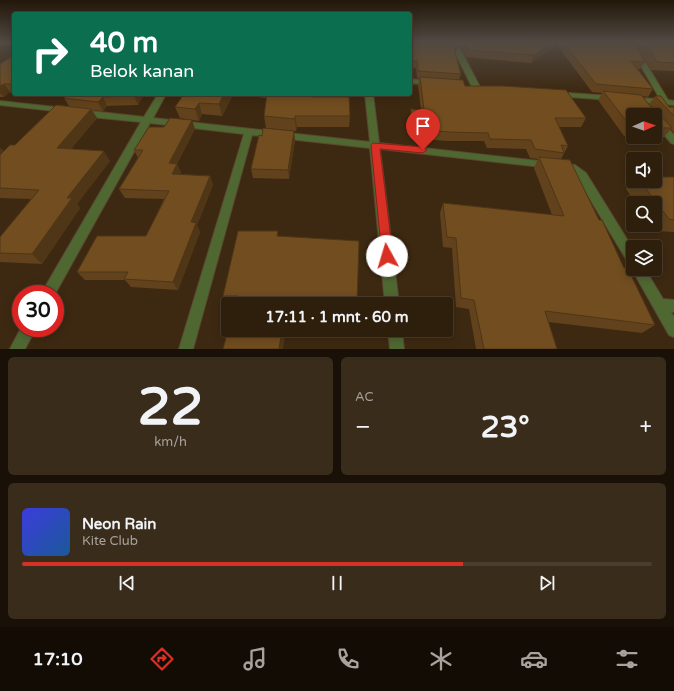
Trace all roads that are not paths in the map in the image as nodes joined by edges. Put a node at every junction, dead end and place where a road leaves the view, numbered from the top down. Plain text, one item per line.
1 (461, 58) edge
2 (641, 58) edge
3 (412, 81) edge
4 (439, 84) edge
5 (476, 87) edge
6 (545, 93) edge
7 (161, 96) edge
8 (369, 96) edge
9 (638, 100) junction
10 (0, 103) edge
11 (670, 103) edge
12 (645, 108) edge
13 (147, 120) junction
14 (662, 127) edge
15 (249, 131) junction
16 (674, 141) edge
17 (376, 145) junction
18 (626, 248) edge
19 (642, 276) edge
20 (53, 285) edge
21 (391, 297) edge
22 (660, 305) junction
23 (674, 306) edge
24 (674, 330) edge
25 (24, 337) edge
26 (396, 337) edge
27 (17, 349) edge
28 (186, 349) edge
29 (397, 349) edge

1 - 5 street
2 - 11 street
3 - 4 street
6 - 9 street
7 - 13 street
8 - 17 street
9 - 11 street
9 - 12 street
10 - 13 street
13 - 15 street
13 - 20 street
14 - 16 street
15 - 17 street
15 - 28 street
17 - 18 street
17 - 21 street
19 - 22 street
22 - 23 street
22 - 24 street
25 - 27 street
26 - 29 street

